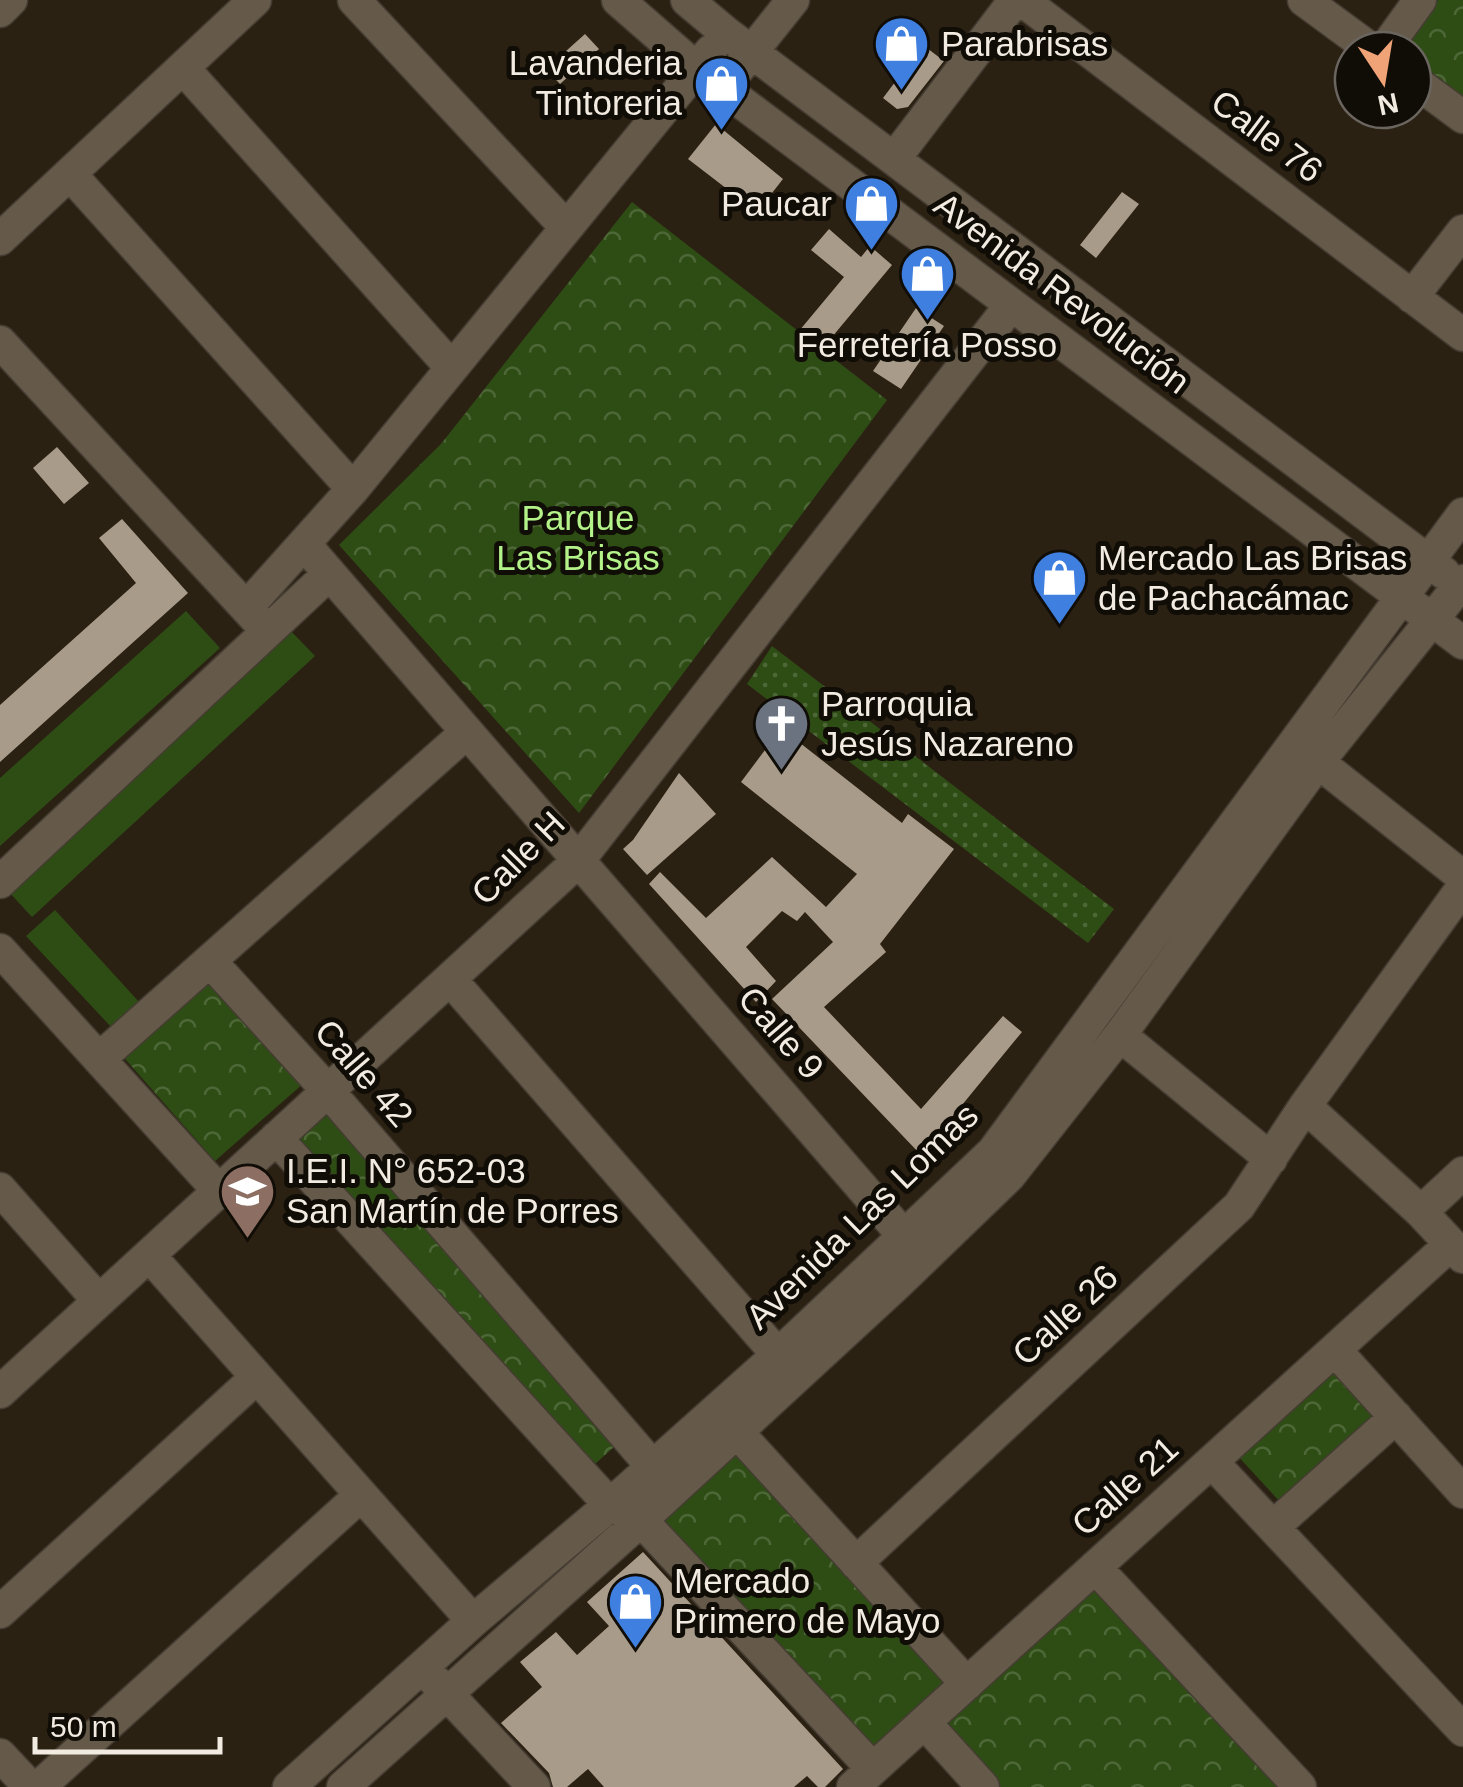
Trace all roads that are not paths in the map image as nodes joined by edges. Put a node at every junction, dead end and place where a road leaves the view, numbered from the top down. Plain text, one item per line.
1 (12, 0) edge
2 (255, 0) edge
3 (354, 0) edge
4 (618, 0) edge
5 (687, 0) edge
6 (793, 0) edge
7 (1019, 0) edge
8 (1304, 0) edge
9 (1420, 0) edge
10 (0, 11) edge
11 (1345, 30) edge
12 (1398, 30) edge
13 (725, 32) junction
14 (752, 52) junction
15 (182, 68) junction
16 (697, 69) junction
17 (724, 89) junction
18 (1433, 95) edge
19 (1463, 118) edge
20 (894, 159) junction
21 (70, 174) junction
22 (5, 224) edge
23 (565, 226) junction
24 (1463, 230) edge
25 (1412, 298) junction
26 (1010, 305) junction
27 (1463, 335) edge
28 (0, 342) edge
29 (452, 368) junction
30 (353, 489) junction
31 (1463, 514) edge
32 (305, 546) junction
33 (1428, 560) junction
34 (329, 574) junction
35 (1462, 585) edge
36 (1400, 598) junction
37 (1432, 619) junction
38 (257, 620) junction
39 (1463, 643) edge
40 (467, 732) junction
41 (1318, 762) junction
42 (578, 861) junction
43 (1463, 877) edge
44 (0, 882) edge
45 (1463, 887) edge
46 (0, 950) edge
47 (210, 961) junction
48 (450, 979) junction
49 (1120, 1035) junction
50 (100, 1059) junction
51 (328, 1091) junction
52 (1306, 1106) junction
53 (276, 1138) junction
54 (1271, 1159) junction
55 (1463, 1173) edge
56 (0, 1190) edge
57 (219, 1191) junction
58 (1422, 1212) junction
59 (914, 1248) junction
60 (1457, 1251) edge
61 (149, 1255) junction
62 (99, 1301) junction
63 (1335, 1350) junction
64 (778, 1354) junction
65 (257, 1377) junction
66 (0, 1392) edge
67 (1396, 1417) junction
68 (736, 1431) junction
69 (1212, 1462) junction
70 (652, 1466) junction
71 (1463, 1492) edge
72 (361, 1494) junction
73 (610, 1505) junction
74 (641, 1520) junction
75 (1273, 1528) junction
76 (856, 1563) junction
77 (1095, 1567) junction
78 (0, 1612) edge
79 (472, 1621) junction
80 (423, 1668) junction
81 (967, 1684) junction
82 (447, 1694) junction
83 (925, 1722) junction
84 (1463, 1730) edge
85 (0, 1755) edge
86 (863, 1778) edge
87 (30, 1787) edge
88 (39, 1787) edge
89 (289, 1787) edge
90 (343, 1787) edge
91 (534, 1787) edge
92 (983, 1787) edge
93 (1300, 1787) edge

1 - 10 street
2 - 15 street
3 - 23 street
4 - 16 street, Avenida Revolución
5 - 13 street, Avenida Revolución
6 - 14 street
7 - 20 street
7 - 25 street, Calle 76
8 - 11 street
9 - 12 street
13 - 14 street, Avenida Revolución
13 - 16 street
14 - 17 street
14 - 20 street, Avenida Revolución
15 - 21 street
15 - 29 street
16 - 17 street, Avenida Revolución
16 - 23 street
17 - 26 street, Avenida Revolución
18 - 19 street
20 - 33 street, Avenida Revolución
21 - 22 street
21 - 30 street
23 - 29 street
24 - 25 street
25 - 27 street, Calle 76
26 - 36 street, Avenida Revolución
26 - 42 street, Calle H
28 - 38 street
29 - 30 street
30 - 32 street
31 - 33 street, Avenida Las Lomas
32 - 34 street, Calle 9
32 - 38 street
33 - 35 street, Avenida Revolución
33 - 36 street, Avenida Las Lomas
34 - 38 street
34 - 40 street, Calle 9
35 - 37 street, Avenida Las Lomas
36 - 37 street, Avenida Revolución
36 - 59 street, Avenida Las Lomas
37 - 39 street, Avenida Revolución
37 - 41 street, Avenida Las Lomas
38 - 44 street
40 - 42 street, Calle 9
40 - 47 street
41 - 43 street
41 - 49 street, Avenida Las Lomas
42 - 48 street, Calle H
42 - 59 street, Calle 9
45 - 52 street, Calle 26
46 - 50 street
47 - 50 street
47 - 51 street, Calle 42
48 - 51 street, Calle H
48 - 64 street
49 - 54 street
49 - 59 street, Avenida Las Lomas
50 - 57 street
51 - 53 street, Calle H
51 - 70 street, Calle 42
52 - 54 street, Calle 26
52 - 58 street
53 - 57 street, Calle H
53 - 73 street
54 - 76 street, Calle 26
55 - 58 street
56 - 62 street
57 - 61 street, Calle H
58 - 60 street
59 - 64 street, Avenida Las Lomas
59 - 68 street, Avenida Las Lomas
60 - 63 street, Calle 21
61 - 62 street, Calle H
61 - 65 street
62 - 66 street, Calle H
63 - 67 street
63 - 69 street, Calle 21
64 - 70 street, Avenida Las Lomas
65 - 72 street
65 - 78 street
67 - 71 street
67 - 75 street
68 - 74 street, Avenida Las Lomas
68 - 76 street
69 - 75 street
69 - 77 street, Calle 21
70 - 73 street, Avenida Las Lomas
72 - 79 street
72 - 88 street
73 - 74 street
73 - 79 street, Avenida Las Lomas
74 - 82 street, Avenida Las Lomas
74 - 86 street
75 - 84 street
76 - 81 street
77 - 81 street, Calle 21
77 - 93 street
79 - 80 street, Avenida Las Lomas
80 - 82 street
80 - 89 street, Avenida Las Lomas
81 - 83 street, Calle 21
82 - 90 street, Avenida Las Lomas
82 - 91 street
83 - 86 street, Calle 21
83 - 92 street
85 - 87 street

